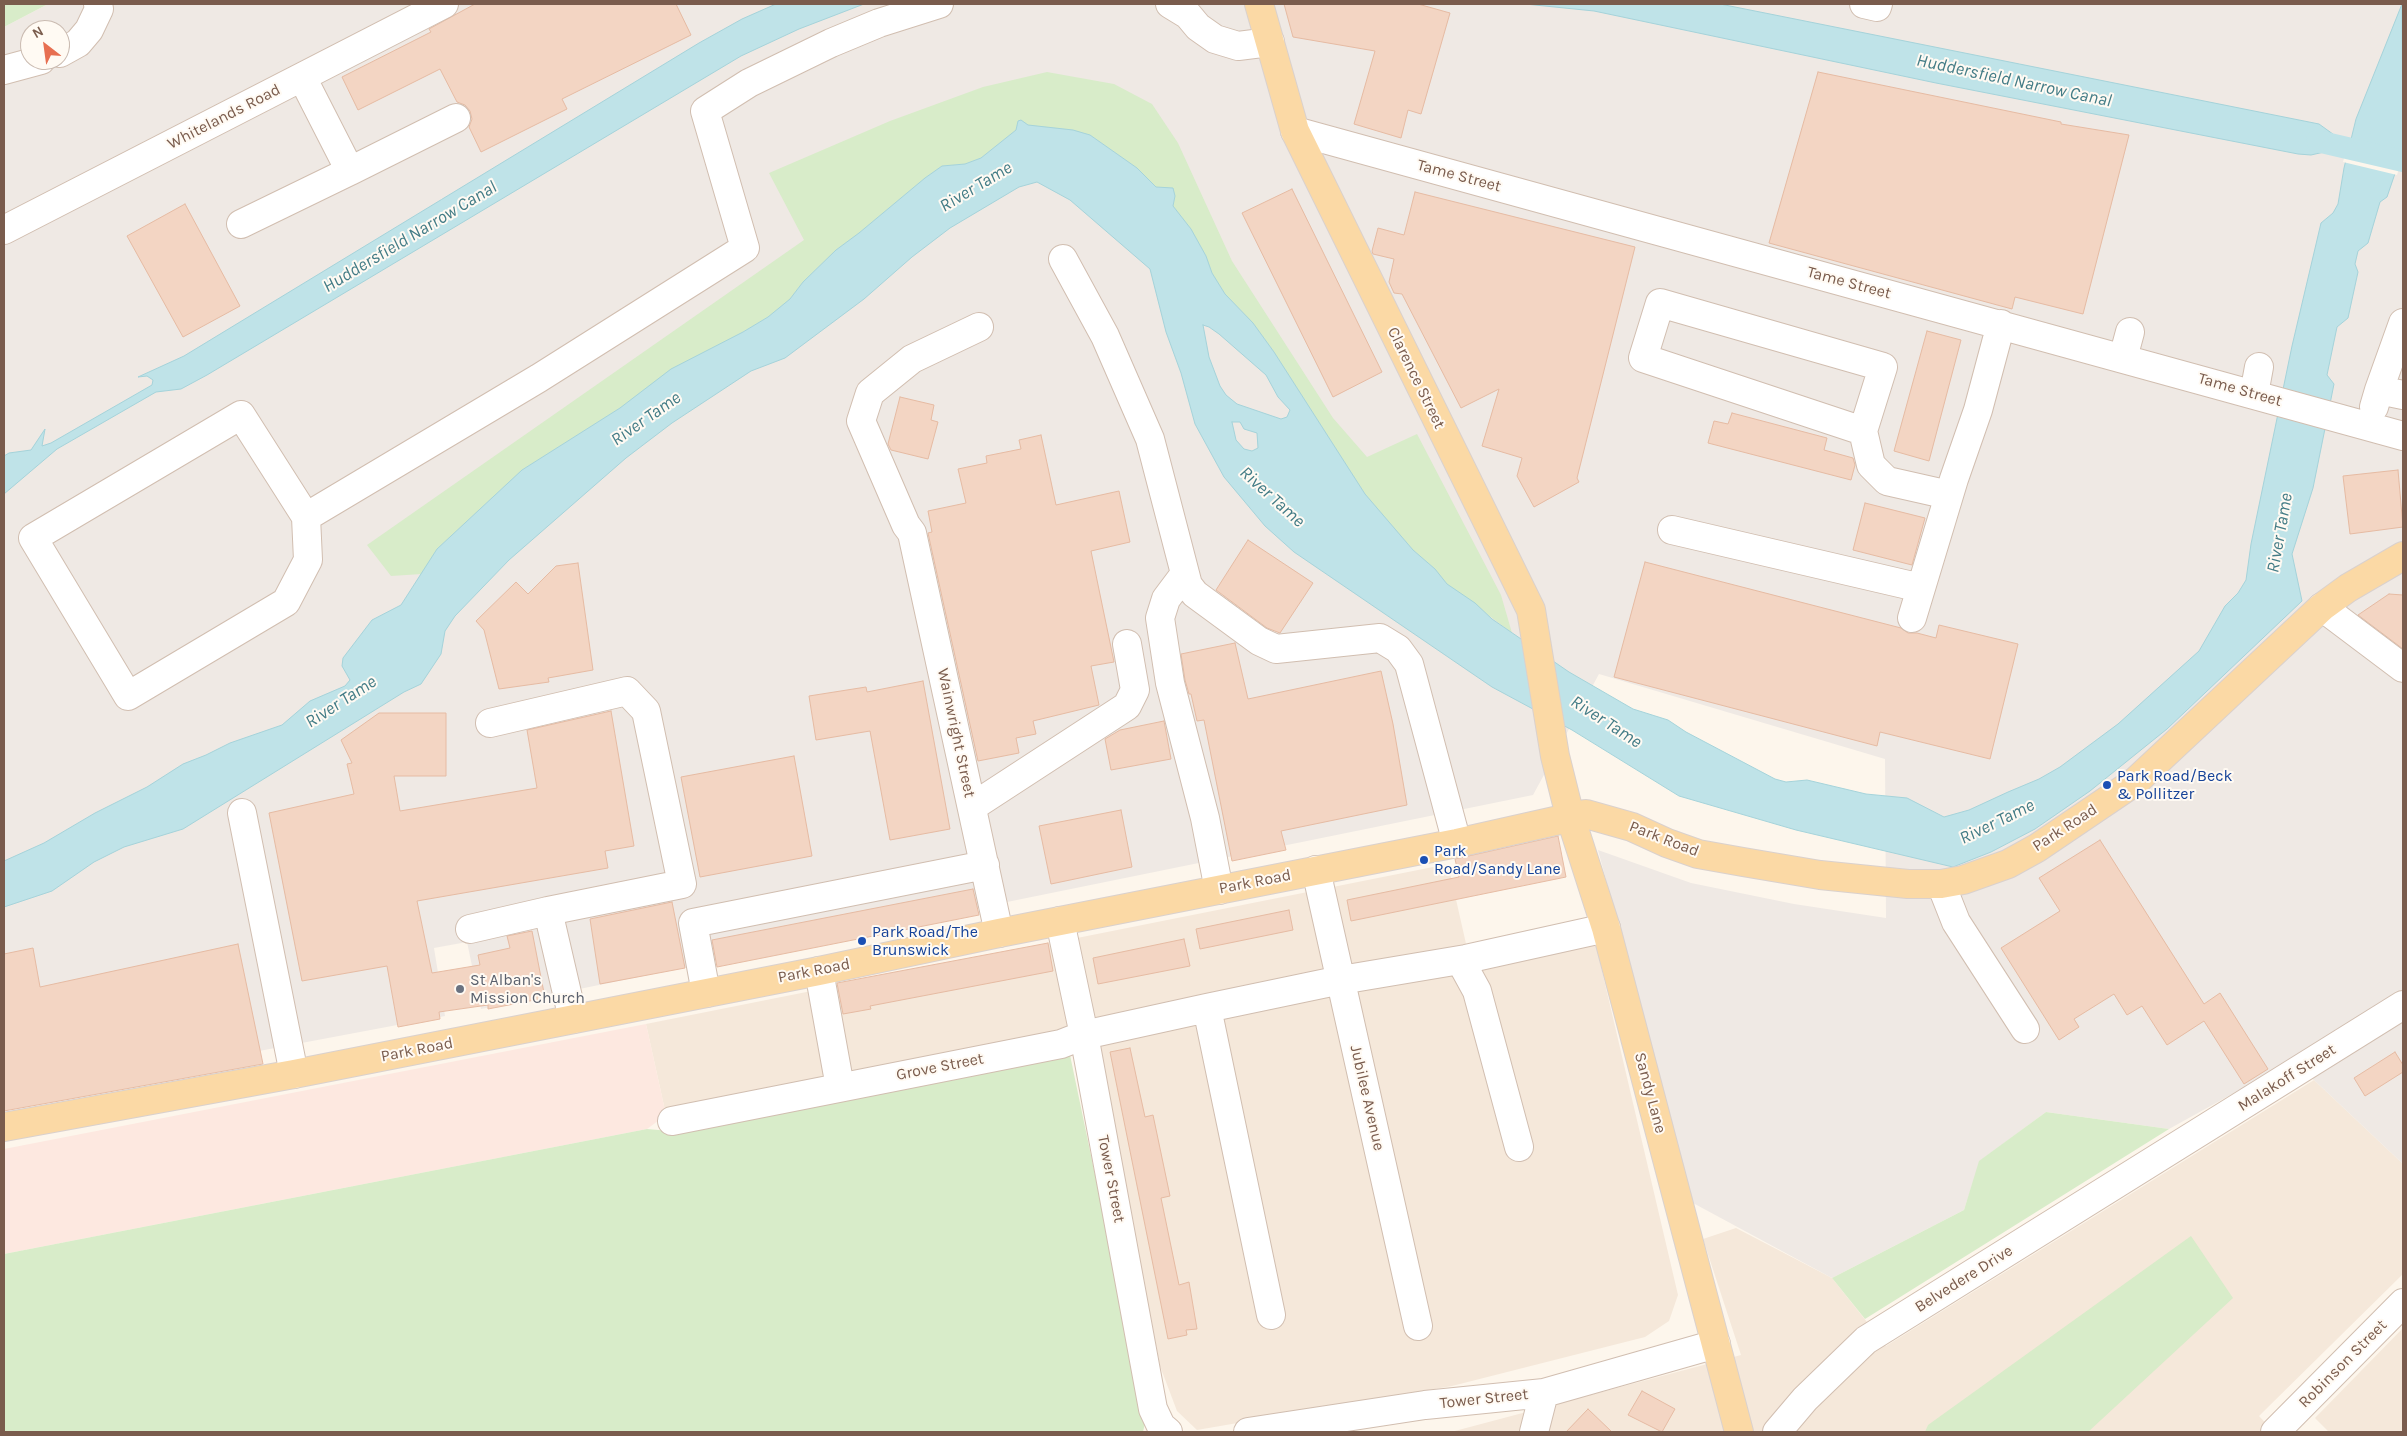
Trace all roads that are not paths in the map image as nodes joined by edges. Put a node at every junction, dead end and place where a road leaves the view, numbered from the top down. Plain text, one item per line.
1 (98, 4) edge
2 (444, 4) edge
3 (939, 4) edge
4 (1170, 4) edge
5 (1259, 4) edge
6 (1864, 4) edge
7 (1878, 4) edge
8 (1270, 42) junction
9 (70, 47) edge
10 (20, 66) edge
11 (4, 70) edge
12 (302, 76) junction
13 (456, 118) dead end
14 (1295, 131) junction
15 (350, 171) junction
16 (241, 224) dead end
17 (4, 230) edge
18 (1063, 259) dead end
19 (2403, 323) edge
20 (2001, 324) junction
21 (979, 327) dead end
22 (2130, 332) dead end
23 (2123, 358) junction
24 (2258, 367) dead end
25 (2391, 393) edge
26 (2260, 396) junction
27 (2358, 424) junction
28 (1863, 431) junction
29 (2403, 436) edge
30 (1951, 487) junction
31 (306, 517) junction
32 (1672, 530) dead end
33 (2403, 556) edge
34 (1184, 575) junction
35 (1921, 588) junction
36 (2322, 607) junction
37 (1912, 618) dead end
38 (1127, 644) dead end
39 (2403, 668) edge
40 (490, 723) dead end
41 (1555, 756) joint
42 (972, 807) junction
43 (242, 813) dead end
44 (1570, 816) junction
45 (1457, 843) junction
46 (984, 865) junction
47 (1316, 870) junction
48 (1941, 884) junction
49 (1219, 890) junction
50 (548, 912) junction
51 (1060, 921) junction
52 (1606, 928) junction
53 (470, 929) dead end
54 (999, 933) junction
55 (1460, 960) junction
56 (819, 971) junction
57 (1341, 980) junction
58 (706, 993) junction
59 (2403, 1005) edge
60 (1207, 1008) junction
61 (573, 1019) junction
62 (2025, 1029) dead end
63 (1084, 1035) junction
64 (294, 1074) junction
65 (840, 1086) junction
66 (672, 1121) dead end
67 (4, 1128) edge
68 (1519, 1147) dead end
69 (2170, 1150) joint
70 (2403, 1303) edge
71 (1271, 1315) dead end
72 (1418, 1326) dead end
73 (1716, 1344) junction
74 (1544, 1393) junction
75 (2283, 1430) edge
76 (1168, 1432) edge
77 (1248, 1432) edge
78 (1534, 1432) edge
79 (1739, 1432) edge
80 (1777, 1432) edge

1 - 9 street
2 - 12 street, Whitelands Road
3 - 31 street
4 - 8 street
5 - 8 main road, Clarence Street
6 - 7 street
8 - 14 main road, Clarence Street
10 - 11 street
12 - 15 street
12 - 17 street, Whitelands Road
13 - 15 street
14 - 20 street, Tame Street
14 - 41 main road, Clarence Street
15 - 16 street
18 - 34 street
19 - 25 street
20 - 23 street, Tame Street
20 - 30 street
21 - 42 street, Wainwright Street
22 - 23 street
23 - 26 street, Tame Street
24 - 26 street
25 - 27 street
26 - 27 street, Tame Street
27 - 29 street, Tame Street
28 - 28 street
28 - 30 street
30 - 35 street
31 - 31 street
32 - 35 street
33 - 36 main road, Park Road
34 - 45 street
34 - 49 street
35 - 37 street
36 - 39 street
36 - 48 main road, Park Road
38 - 42 street
40 - 50 street
41 - 44 main road, Sandy Lane
42 - 46 street, Wainwright Street
43 - 64 street
44 - 45 main road, Park Road
44 - 48 main road, Park Road
44 - 52 main road, Sandy Lane
45 - 47 main road, Park Road
46 - 54 street, Wainwright Street
46 - 58 street
47 - 49 main road, Park Road
47 - 57 street, Jubilee Avenue
48 - 62 street
49 - 51 main road, Park Road
50 - 53 street
50 - 61 street
51 - 54 main road, Park Road
51 - 63 street, Tower Street
52 - 55 street, Grove Street
52 - 73 main road, Sandy Lane
54 - 56 main road, Park Road
55 - 57 street, Grove Street
55 - 68 street
56 - 58 main road, Park Road
56 - 65 street
57 - 60 street, Grove Street
57 - 72 street, Jubilee Avenue
58 - 61 main road, Park Road
59 - 69 street, Malakoff Street
60 - 63 street, Grove Street
60 - 71 street
61 - 64 main road, Park Road
63 - 65 street, Grove Street
63 - 76 street, Tower Street
64 - 67 main road, Park Road
65 - 66 street, Grove Street
69 - 80 street, Belvedere Drive
70 - 75 street, Robinson Street
73 - 74 street, Tower Street
73 - 79 main road, Sandy Lane
74 - 77 street, Tower Street
74 - 78 street

